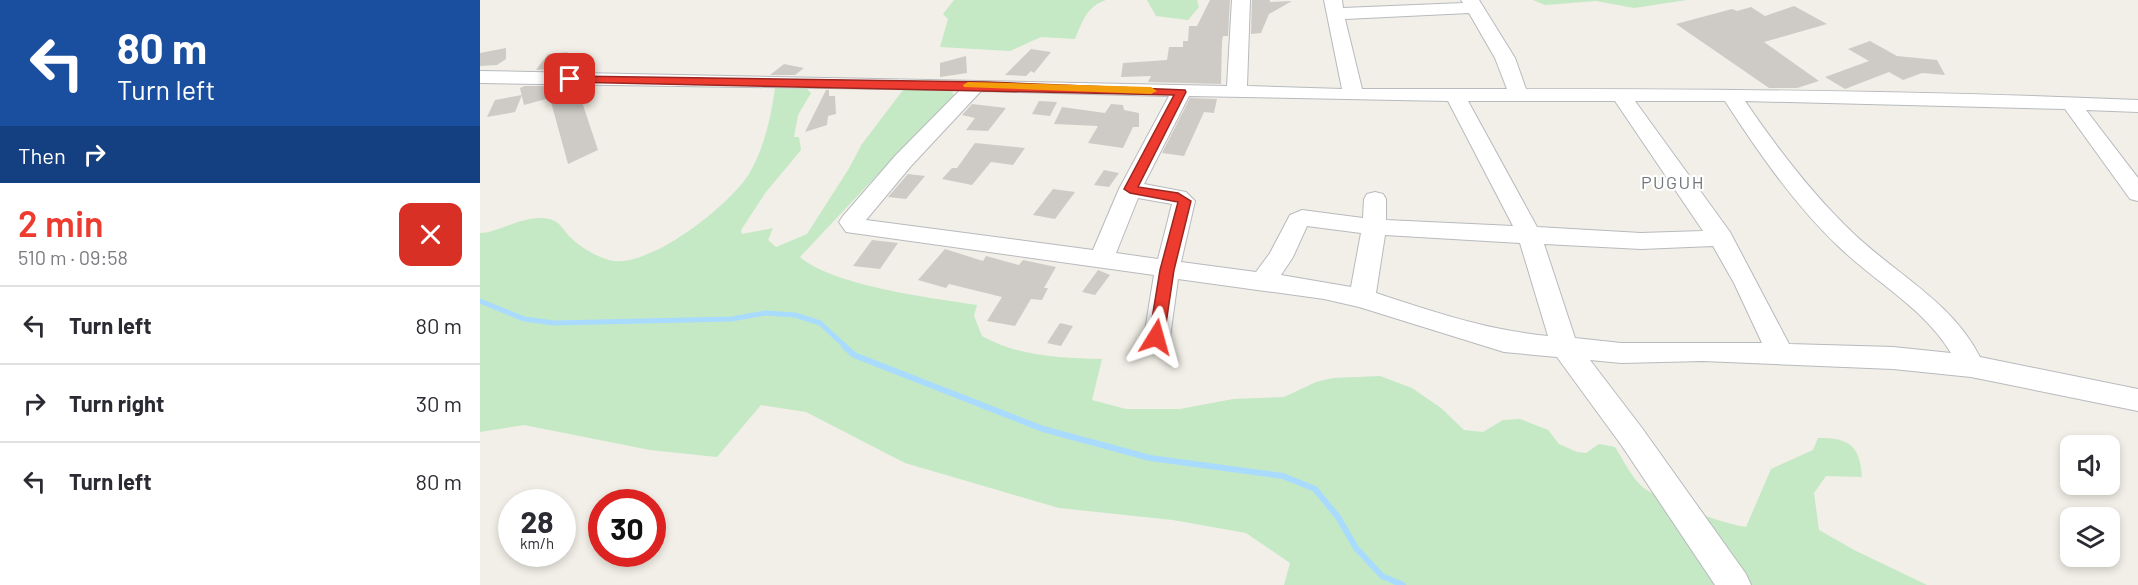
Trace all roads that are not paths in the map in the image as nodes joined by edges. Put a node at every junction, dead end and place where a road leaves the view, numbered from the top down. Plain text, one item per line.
1 (1241, 0) edge
2 (1472, 4) edge
3 (1334, 7) edge
4 (480, 78) edge
5 (976, 85) junction
6 (1181, 92) junction
7 (1237, 93) junction
8 (1518, 93) junction
9 (1354, 95) junction
10 (1455, 95) junction
11 (1621, 95) junction
12 (1731, 95) junction
13 (2070, 102) junction
14 (2138, 106) edge
15 (1130, 189) junction
16 (2138, 194) edge
17 (1375, 199) dead end
18 (1374, 227) junction
19 (1529, 234) junction
20 (1722, 238) junction
21 (1101, 260) junction
22 (1167, 270) junction
23 (1263, 281) junction
24 (1362, 298) junction
25 (1156, 337) dead end
26 (1565, 348) junction
27 (1780, 354) junction
28 (1971, 366) junction
29 (2138, 400) edge
30 (1734, 585) edge

1 - 7 street
2 - 3 street
2 - 8 street
3 - 9 street
4 - 5 street
5 - 6 street
5 - 21 street
6 - 7 street
6 - 15 street
7 - 9 street
8 - 10 street
8 - 11 street
9 - 10 street
10 - 19 street
11 - 12 street
11 - 20 street
12 - 13 street
12 - 28 street
13 - 14 street
13 - 16 street
15 - 21 street
15 - 22 street
17 - 18 street
18 - 19 street
18 - 23 street
18 - 24 street
19 - 20 street
19 - 26 street
20 - 27 street
21 - 22 street
22 - 23 street
22 - 25 street
23 - 24 street
24 - 26 street
26 - 27 street
26 - 30 street
27 - 28 street
28 - 29 street

